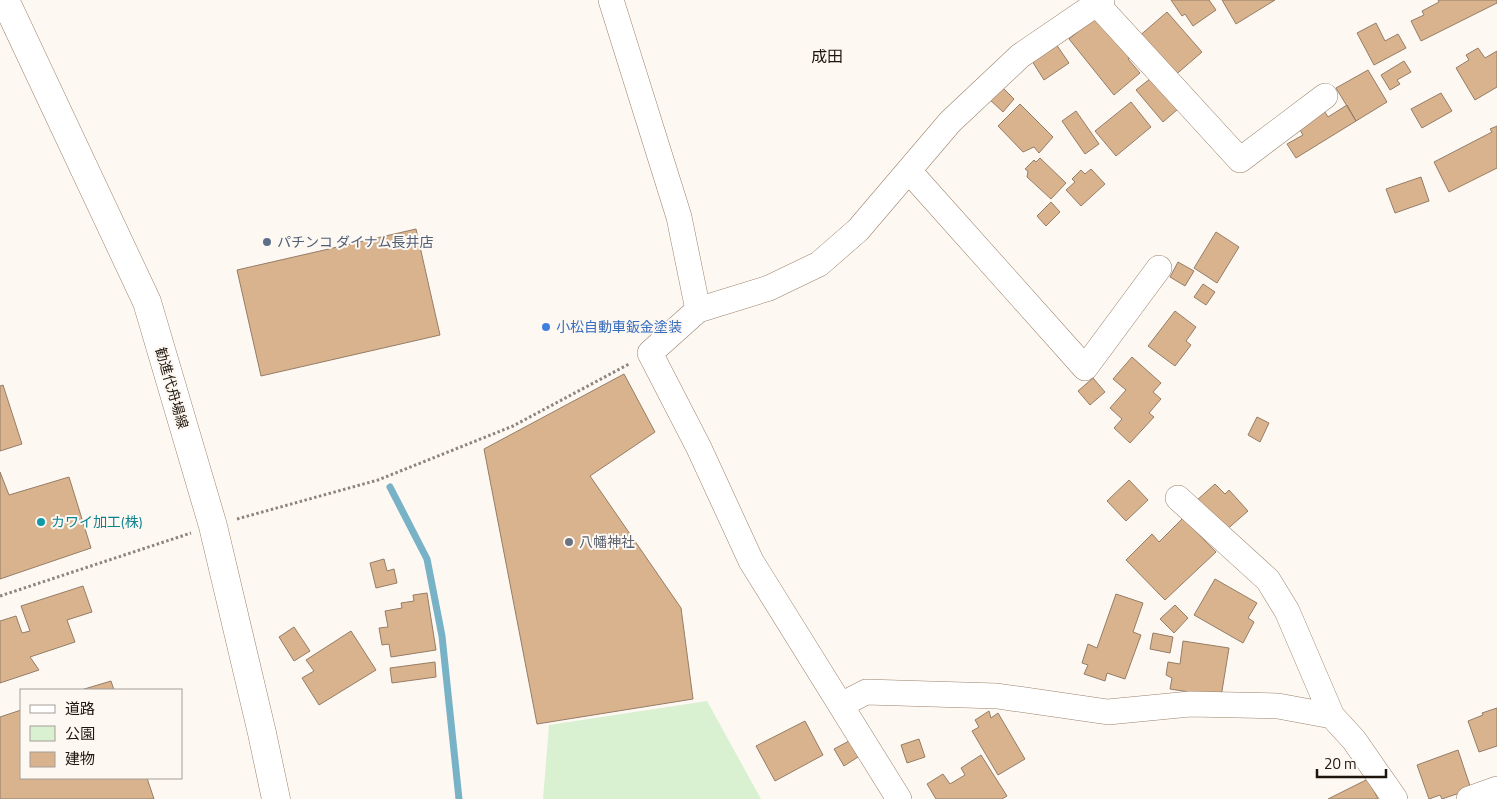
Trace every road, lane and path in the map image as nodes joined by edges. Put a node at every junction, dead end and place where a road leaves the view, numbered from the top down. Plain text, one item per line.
1 (5, 0) edge
2 (611, 0) edge
3 (1100, 2) edge
4 (1325, 96) dead end
5 (909, 171) junction
6 (1159, 268) dead end
7 (698, 310) junction
8 (650, 353) junction
9 (1178, 498) dead end
10 (213, 526) junction
11 (0, 596) edge
12 (841, 705) junction
13 (1332, 716) junction
14 (1497, 789) edge
15 (276, 799) edge
16 (899, 799) edge
17 (1395, 799) edge
18 (1469, 799) edge

1 - 10 main road, 勧進代舟場線
2 - 7 street
3 - 4 street
3 - 5 street
5 - 6 street
5 - 7 street
7 - 8 street
8 - 10 path
8 - 12 street
9 - 13 street
10 - 11 path
10 - 15 main road, 勧進代舟場線
12 - 13 street
12 - 16 street
13 - 17 street
14 - 18 street

